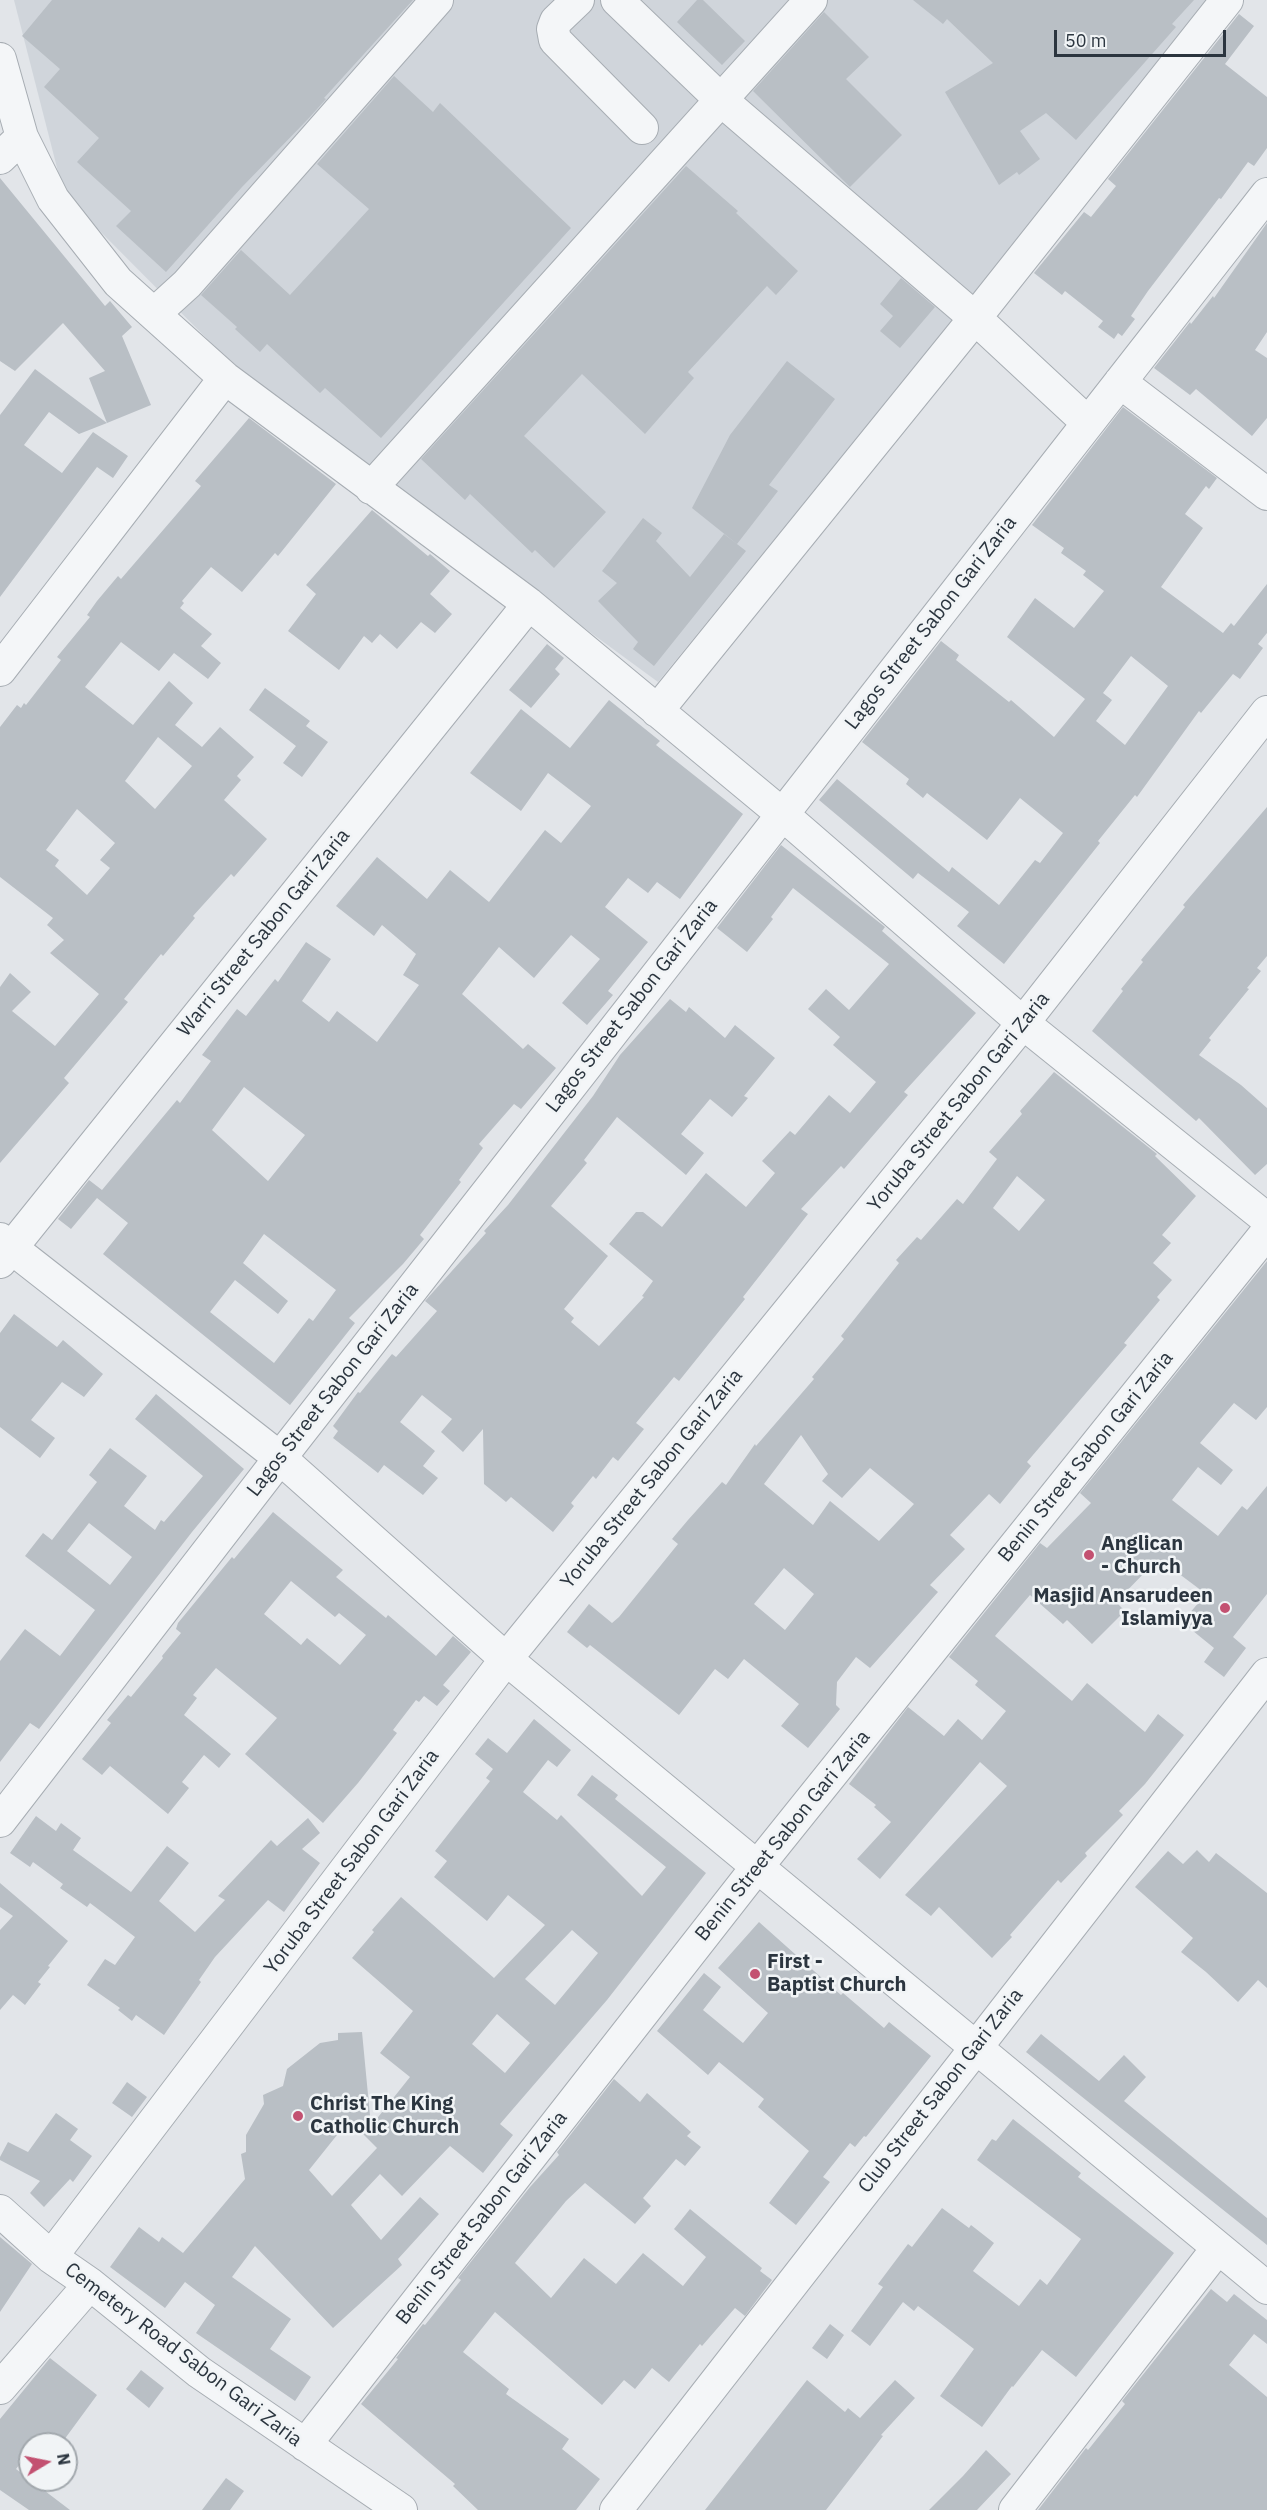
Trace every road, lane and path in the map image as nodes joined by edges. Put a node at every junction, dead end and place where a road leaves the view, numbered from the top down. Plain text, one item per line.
1 (437, 0) edge
2 (578, 0) edge
3 (617, 0) edge
4 (812, 0) edge
5 (1227, 0) edge
6 (0, 59) edge
7 (720, 99) junction
8 (642, 128) dead end
9 (11, 148) edge
10 (1267, 194) edge
11 (154, 314) junction
12 (975, 318) junction
13 (225, 378) junction
14 (1120, 382) junction
15 (1088, 423) junction
16 (371, 488) junction
17 (1267, 494) edge
18 (529, 604) junction
19 (0, 670) edge
20 (657, 711) junction
21 (1267, 712) edge
22 (782, 814) junction
23 (1023, 1023) junction
24 (1267, 1219) edge
25 (1267, 1232) edge
26 (4, 1250) edge
27 (280, 1458) junction
28 (506, 1659) junction
29 (1267, 1674) edge
30 (0, 1821) edge
31 (757, 1867) junction
32 (975, 2046) junction
33 (0, 2211) edge
34 (1217, 2249) junction
35 (51, 2258) junction
36 (90, 2284) junction
37 (1267, 2288) edge
38 (0, 2388) edge
39 (305, 2445) junction
40 (401, 2510) edge
41 (616, 2510) edge
42 (1015, 2510) edge

1 - 11 street
2 - 8 street
3 - 7 street
4 - 7 street
5 - 12 street
6 - 9 street
7 - 12 street
7 - 16 street
9 - 11 street
10 - 14 street, Lagos Street Sabon Gari Zaria
11 - 13 street
12 - 15 street
12 - 20 street
13 - 16 street
13 - 19 street
14 - 15 street, Lagos Street Sabon Gari Zaria
14 - 17 street
15 - 22 street, Lagos Street Sabon Gari Zaria
16 - 18 street
18 - 20 street
18 - 26 street, Warri Street Sabon Gari Zaria
20 - 22 street
21 - 23 street, Yoruba Street Sabon Gari Zaria
22 - 23 street
22 - 27 street, Lagos Street Sabon Gari Zaria
23 - 24 street
23 - 28 street, Yoruba Street Sabon Gari Zaria
25 - 31 street, Benin Street Sabon Gari Zaria
26 - 27 street
27 - 28 street
27 - 30 street, Lagos Street Sabon Gari Zaria
28 - 31 street
28 - 35 street, Yoruba Street Sabon Gari Zaria
29 - 32 street, Club Street Sabon Gari Zaria
31 - 32 street
31 - 39 street, Benin Street Sabon Gari Zaria
32 - 34 street
32 - 41 street, Club Street Sabon Gari Zaria
33 - 35 street, Cemetery Road Sabon Gari Zaria
34 - 37 street
34 - 42 street
35 - 36 street, Cemetery Road Sabon Gari Zaria
36 - 38 street
36 - 39 street, Cemetery Road Sabon Gari Zaria
39 - 40 street, Cemetery Road Sabon Gari Zaria

